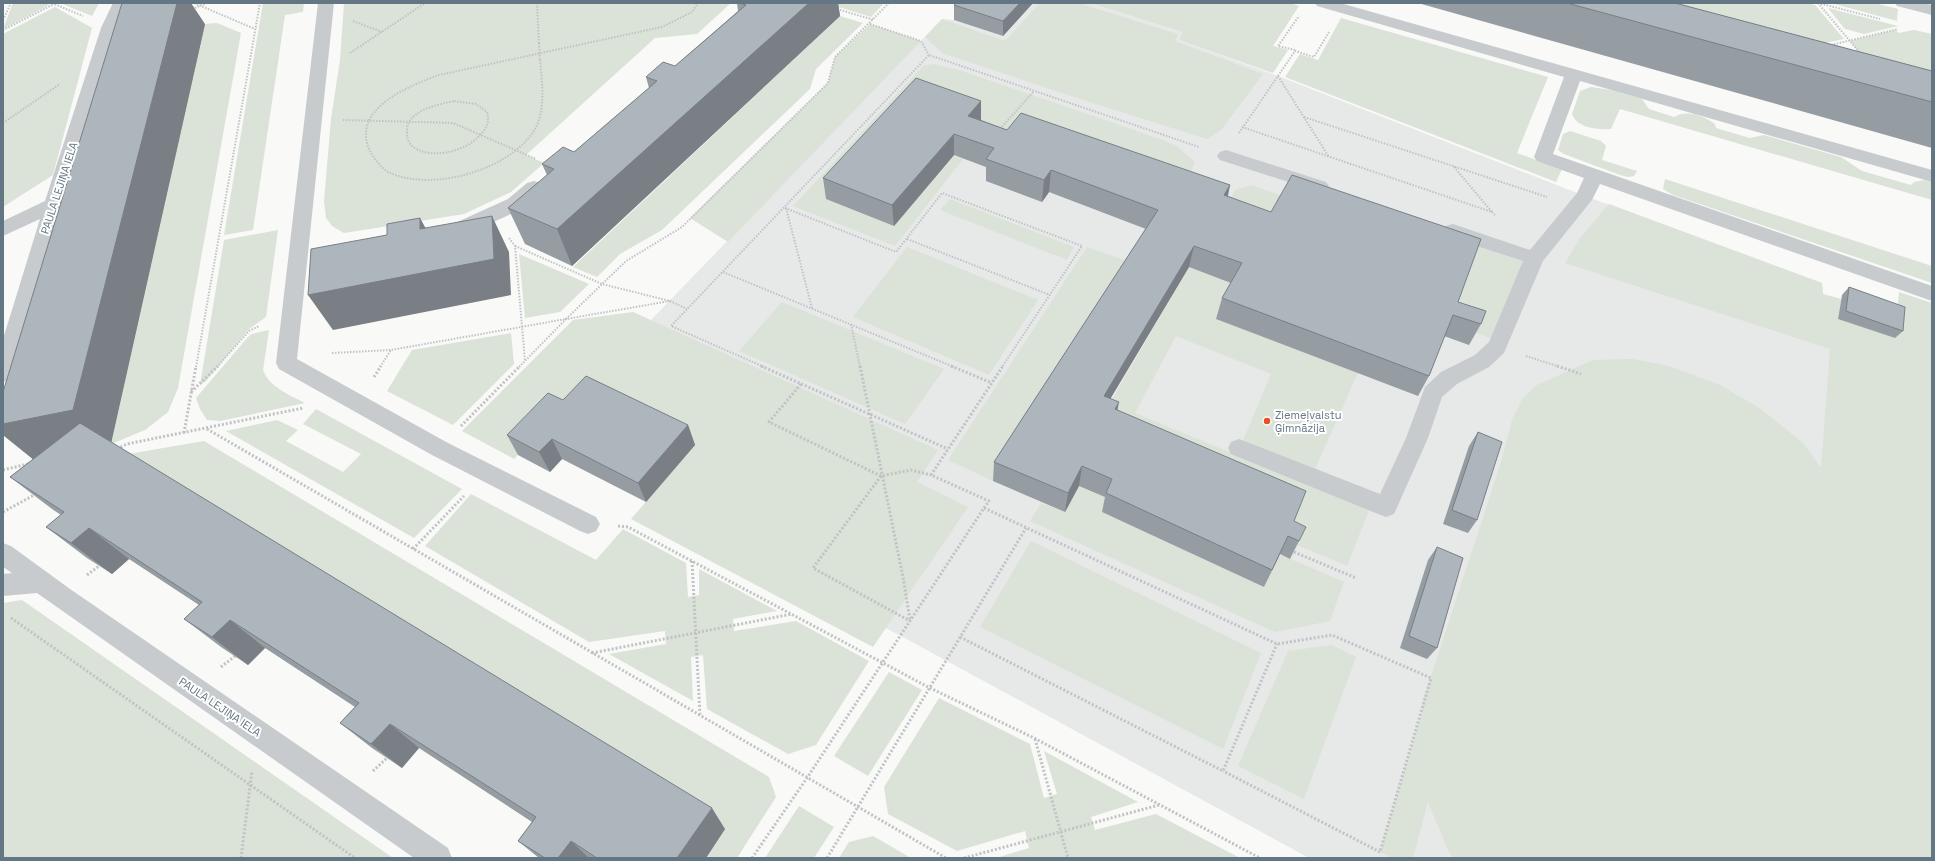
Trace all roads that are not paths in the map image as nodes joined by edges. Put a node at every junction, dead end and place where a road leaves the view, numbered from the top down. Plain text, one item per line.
1 (121, 3) edge
2 (326, 3) edge
3 (1323, 3) edge
4 (1903, 3) edge
5 (1932, 10) edge
6 (1574, 74) junction
7 (1226, 156) road end
8 (556, 169) edge
9 (1594, 174) junction
10 (1932, 176) edge
11 (1338, 193) edge
12 (54, 205) junction
13 (1437, 225) edge
14 (3, 229) edge
15 (448, 231) edge
16 (1534, 258) junction
17 (1932, 294) edge
18 (3, 374) edge
19 (1239, 448) dead end
20 (588, 524) road end
21 (3, 553) edge
22 (38, 582) junction
23 (3, 585) edge
24 (438, 858) edge

1 - 12 street, PAULA LEJIŅA IELA
2 - 20 street
3 - 6 street
4 - 5 street
6 - 9 street
6 - 10 street
7 - 11 street
8 - 15 street
9 - 16 street
9 - 17 street
12 - 14 street
12 - 18 street, PAULA LEJIŅA IELA
13 - 16 street
16 - 19 street
21 - 22 street, PAULA LEJIŅA IELA
22 - 23 street
22 - 24 street, PAULA LEJIŅA IELA

